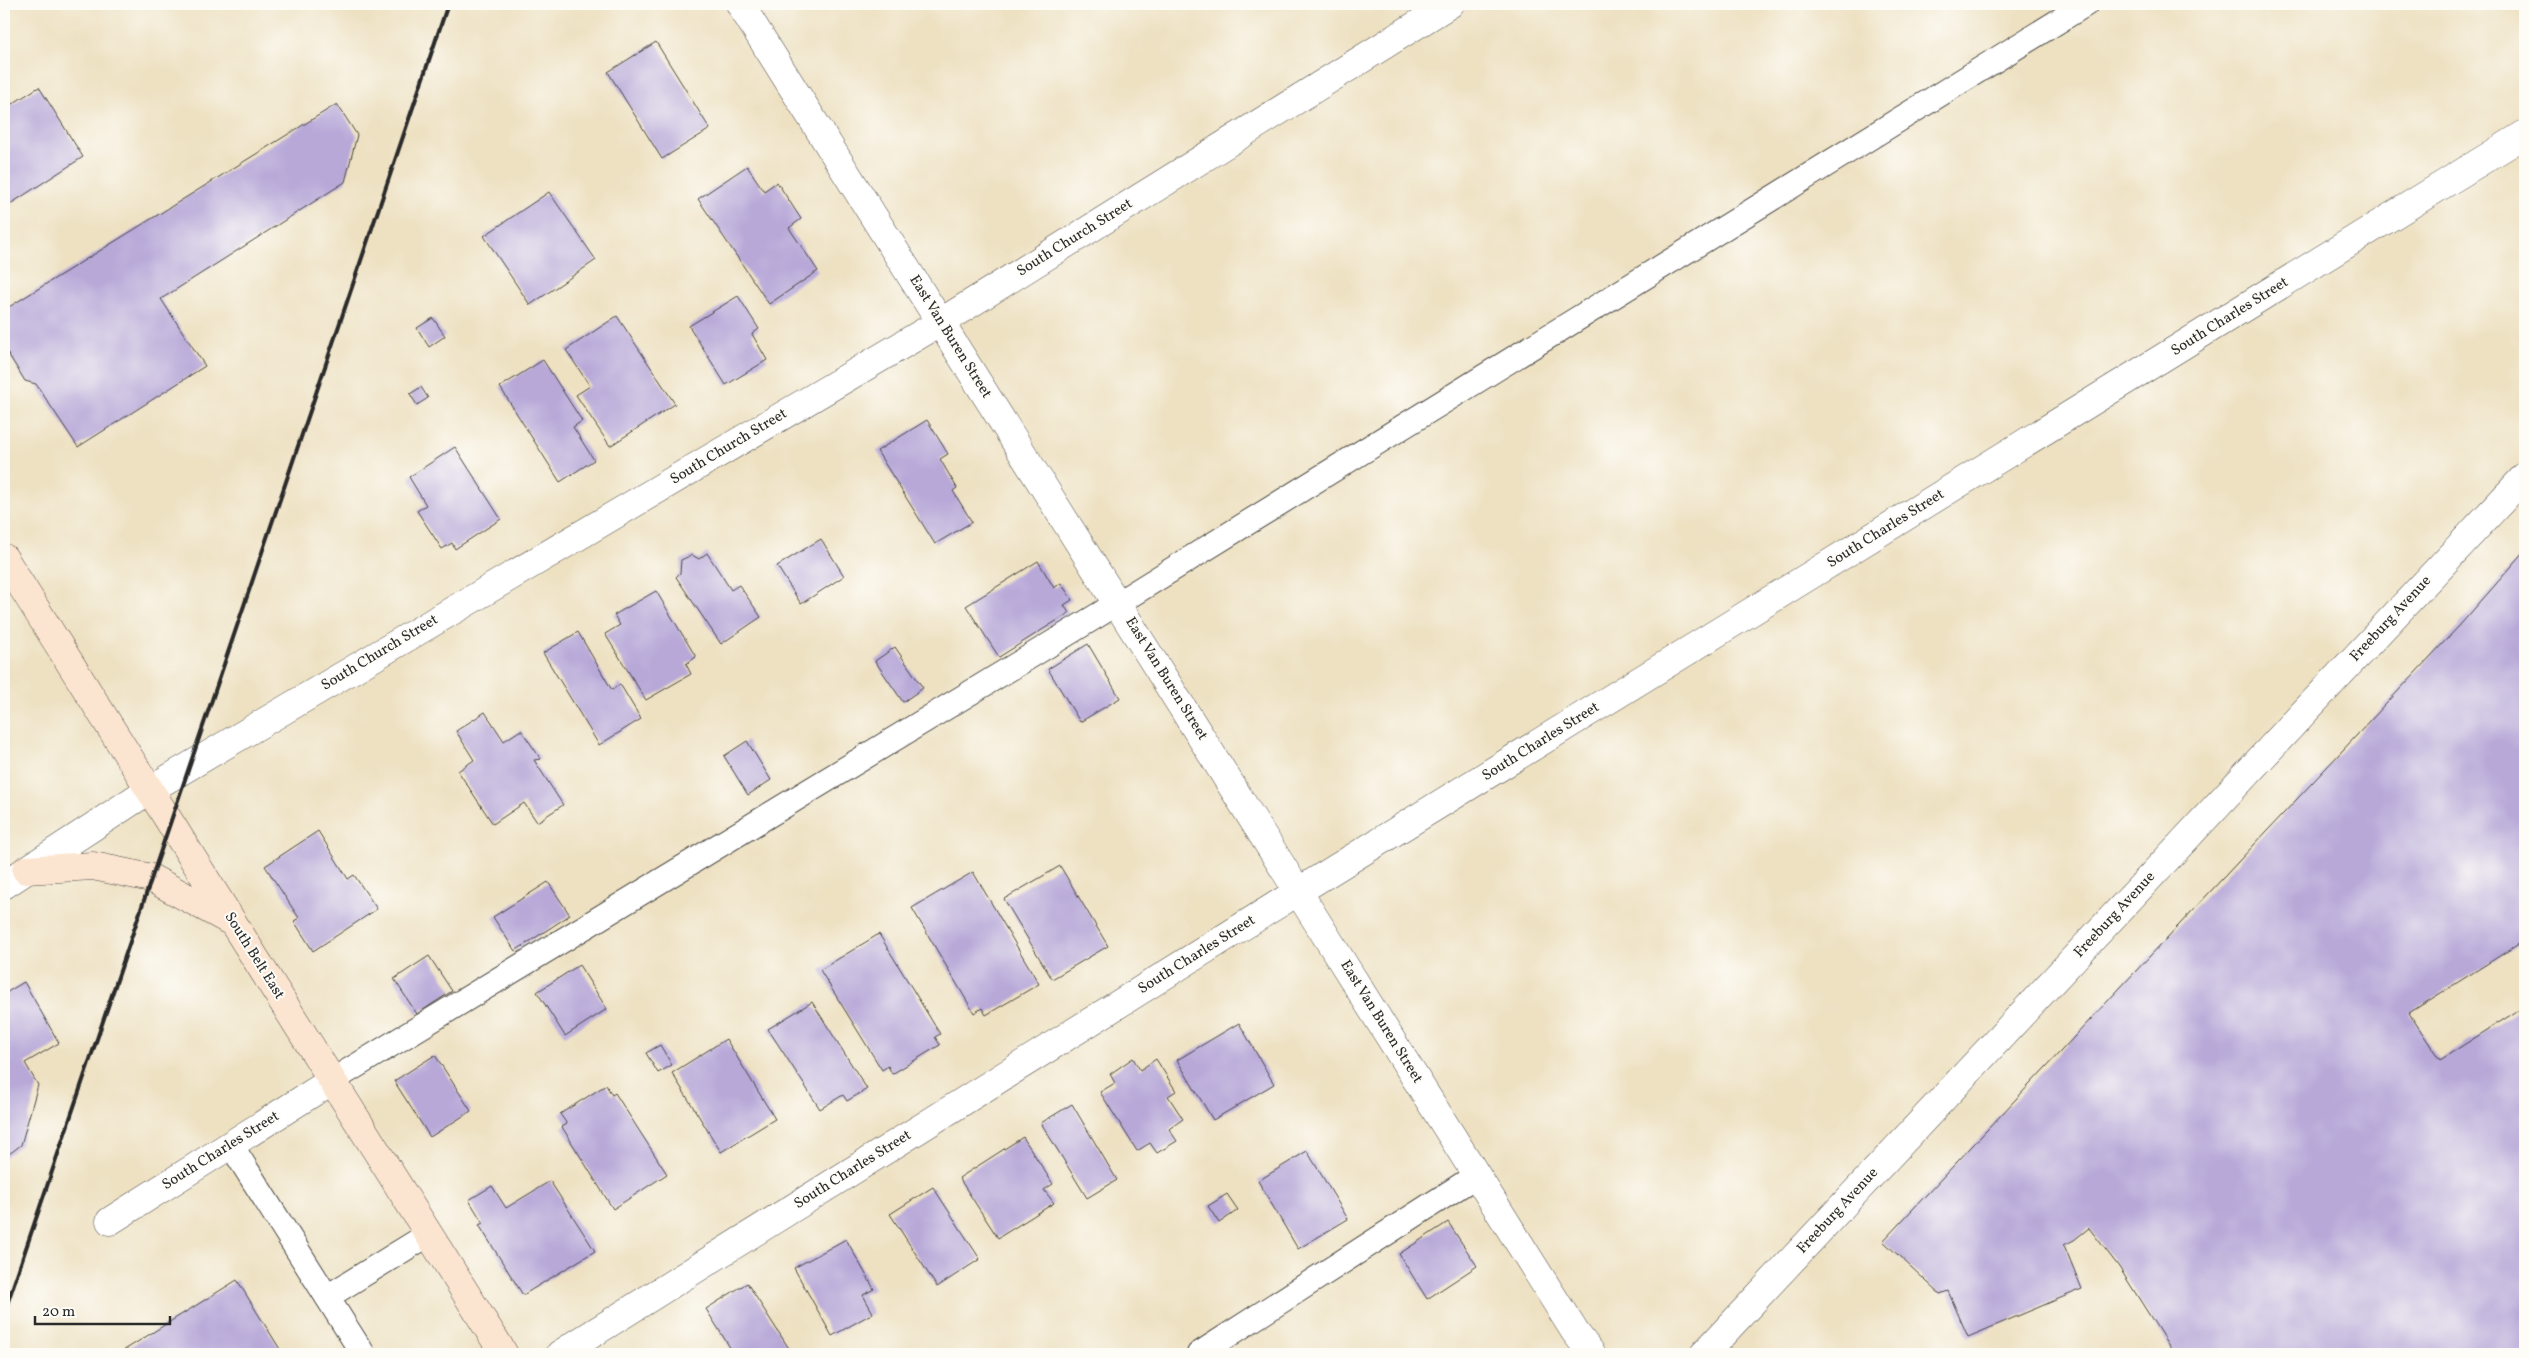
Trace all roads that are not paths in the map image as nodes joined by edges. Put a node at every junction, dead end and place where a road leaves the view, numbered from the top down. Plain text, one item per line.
1 (740, 4) edge
2 (1450, 4) edge
3 (2086, 4) edge
4 (2525, 134) edge
5 (940, 322) junction
6 (2525, 476) edge
7 (4, 558) edge
8 (1118, 603) junction
9 (149, 790) junction
10 (26, 870) junction
11 (4, 885) edge
12 (1299, 891) junction
13 (233, 923) junction
14 (333, 1080) junction
15 (231, 1144) junction
16 (1477, 1175) junction
17 (110, 1221) dead end
18 (429, 1234) junction
19 (327, 1297) junction
20 (364, 1354) edge
21 (504, 1354) edge
22 (560, 1354) edge
23 (1199, 1354) edge
24 (1592, 1354) edge
25 (1704, 1354) edge

1 - 5 street, East Van Buren Street
2 - 5 street, South Church Street
3 - 8 lane
4 - 12 street, South Charles Street
5 - 8 street, East Van Buren Street
5 - 9 street, South Church Street
6 - 25 street, Freeburg Avenue
7 - 9 main road, South Belt East
8 - 12 street, East Van Buren Street
8 - 14 lane
9 - 10 street, South Church Street
9 - 13 main road, South Belt East
10 - 11 street, South Church Street
10 - 13 main road
12 - 16 street, East Van Buren Street
12 - 22 street, South Charles Street
13 - 14 main road, South Belt East
14 - 15 street, South Charles Street
14 - 18 main road, South Belt East
15 - 17 street, South Charles Street
15 - 19 lane
16 - 23 lane
16 - 24 street, East Van Buren Street
18 - 19 lane
18 - 21 main road, South Belt East
19 - 20 lane

